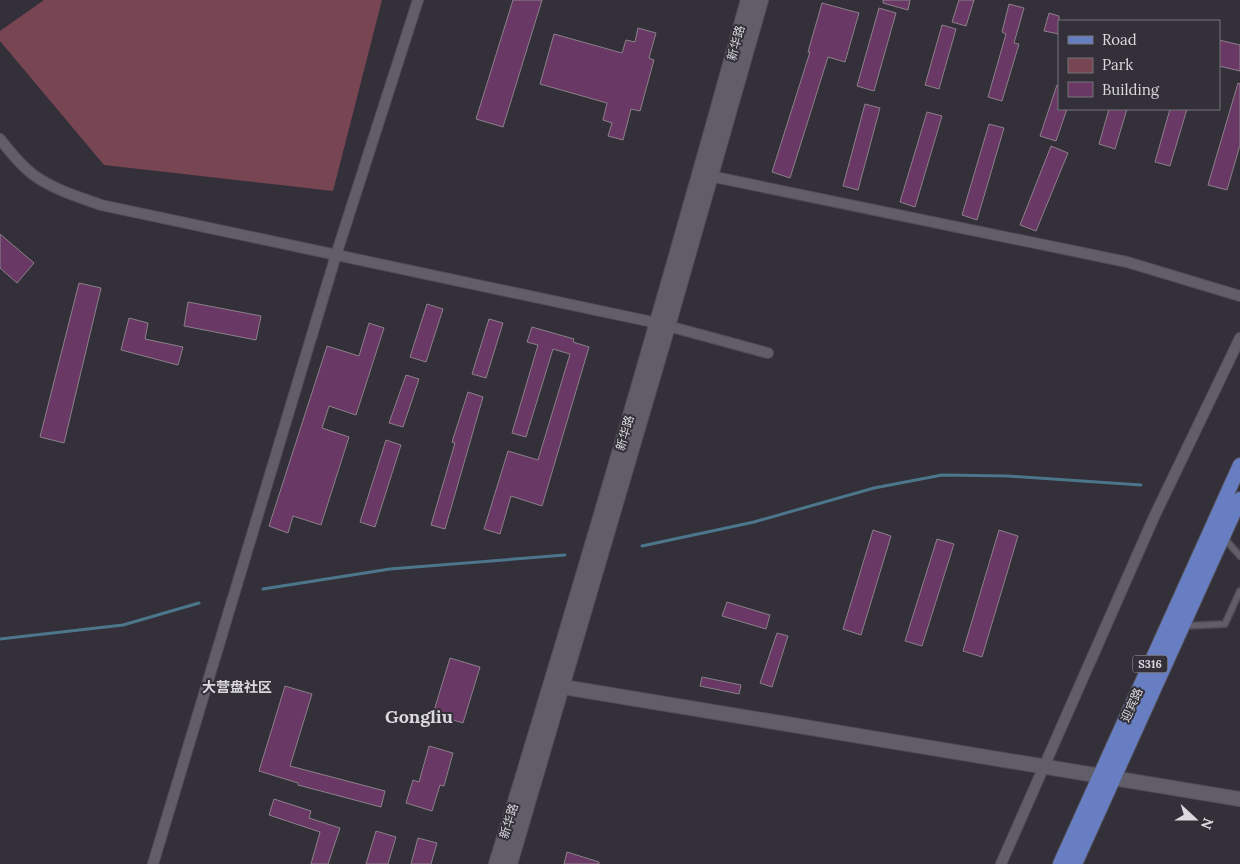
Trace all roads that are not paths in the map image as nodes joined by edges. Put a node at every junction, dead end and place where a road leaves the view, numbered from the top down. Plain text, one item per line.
1 (418, 0) edge
2 (748, 0) edge
3 (761, 0) edge
4 (0, 139) edge
5 (705, 175) junction
6 (336, 255) junction
7 (1240, 296) edge
8 (662, 325) junction
9 (1240, 338) edge
10 (768, 353) dead end
11 (1240, 465) edge
12 (1240, 499) edge
13 (1223, 536) junction
14 (1240, 556) edge
15 (1240, 591) edge
16 (1182, 626) junction
17 (557, 686) junction
18 (1045, 767) junction
19 (1100, 776) junction
20 (1114, 778) junction
21 (1240, 798) edge
22 (153, 864) edge
23 (496, 864) edge
24 (510, 864) edge
25 (1001, 864) edge
26 (1060, 864) edge
27 (1075, 864) edge

1 - 6 street
2 - 5 main road, 新华路
3 - 5 main road, 新华路
4 - 6 street
5 - 7 street
5 - 8 main road, 新华路
6 - 8 street
6 - 22 street
8 - 10 street
8 - 17 main road, 新华路
9 - 18 street
11 - 19 main road, 迎宾路 / S316
12 - 13 main road, 迎宾路 / S316
13 - 14 lane
13 - 16 main road, 迎宾路 / S316
15 - 16 lane
16 - 20 main road, 迎宾路 / S316
17 - 18 main road
17 - 23 main road, 新华路
17 - 24 main road, 新华路
18 - 19 main road
18 - 25 street
19 - 20 main road
19 - 26 main road, 迎宾路 / S316
20 - 21 main road
20 - 27 main road, 迎宾路 / S316

